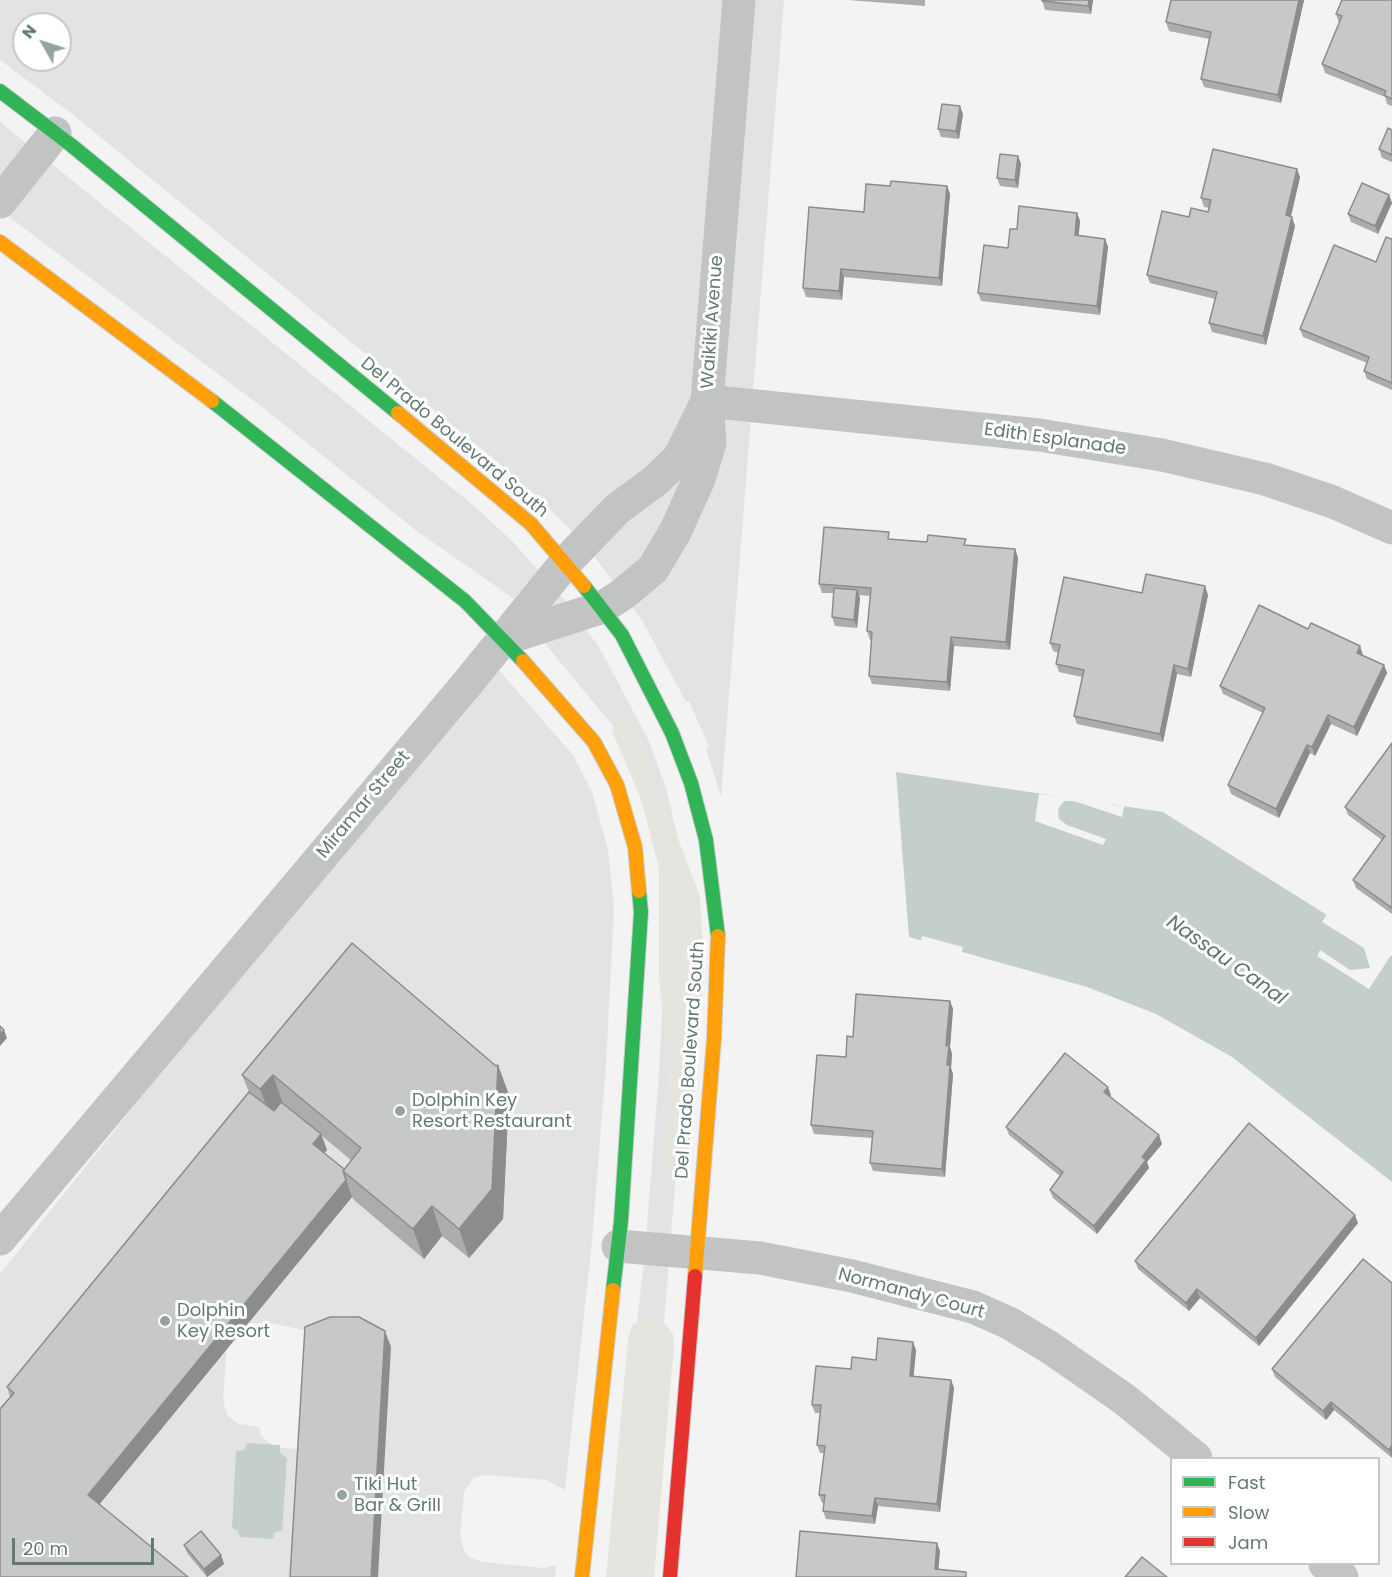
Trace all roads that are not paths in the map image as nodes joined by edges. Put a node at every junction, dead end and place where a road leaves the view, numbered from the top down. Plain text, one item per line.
1 (739, 0) edge
2 (0, 91) edge
3 (55, 133) junction
4 (0, 202) edge
5 (0, 242) edge
6 (707, 401) junction
7 (1392, 528) edge
8 (566, 562) junction
9 (603, 607) junction
10 (504, 639) junction
11 (0, 1239) edge
12 (618, 1246) junction
13 (695, 1252) junction
14 (1195, 1457) edge
15 (1327, 1565) edge
16 (582, 1577) edge
17 (670, 1577) edge
18 (1342, 1577) edge

1 - 6 street, Waikiki Avenue
2 - 3 street, Del Prado Boulevard South
3 - 4 street
3 - 8 street, Del Prado Boulevard South
5 - 10 street
6 - 7 street, Edith Esplanade
6 - 8 street, Waikiki Avenue
6 - 9 street
8 - 9 street, Del Prado Boulevard South
8 - 10 street, Waikiki Avenue
9 - 10 street
9 - 13 street, Del Prado Boulevard South
10 - 11 street, Miramar Street
10 - 12 street
12 - 13 street, Normandy Court
12 - 16 street
13 - 14 street, Normandy Court
13 - 17 street, Del Prado Boulevard South
15 - 18 street

